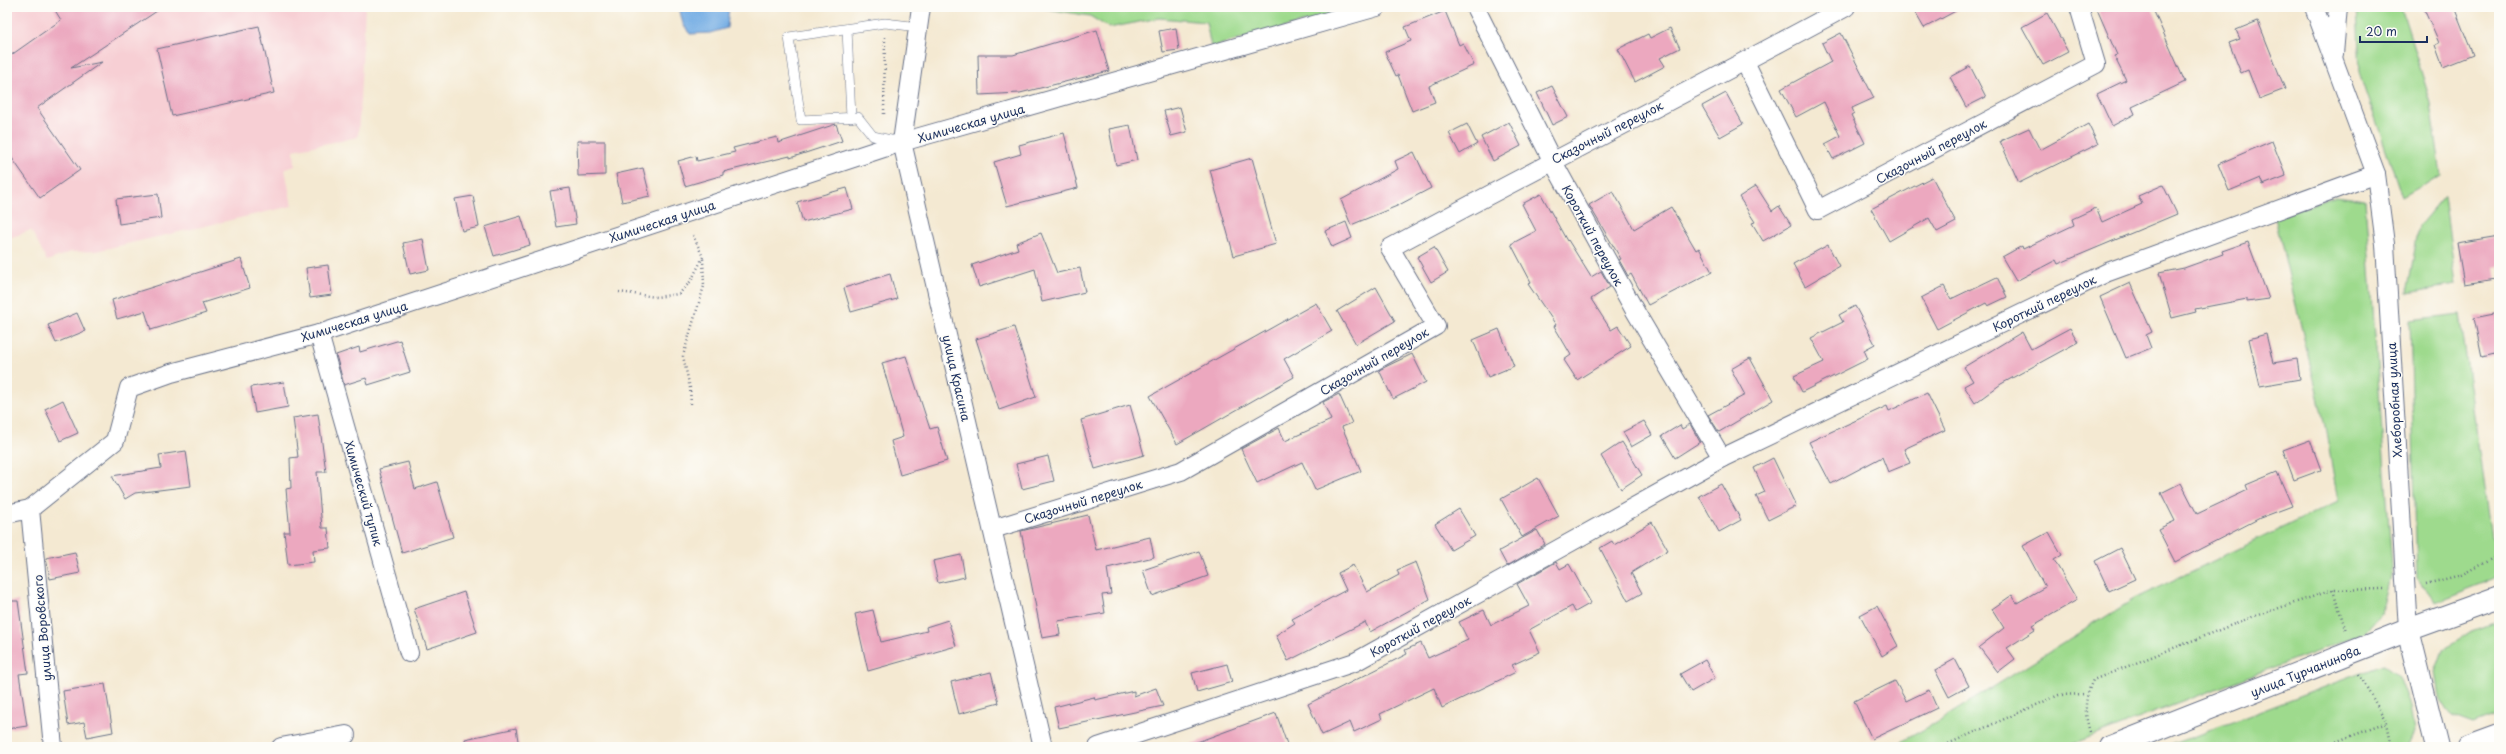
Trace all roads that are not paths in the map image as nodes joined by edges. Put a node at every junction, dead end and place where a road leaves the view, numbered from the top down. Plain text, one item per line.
1 (1377, 7) edge
2 (1475, 7) edge
3 (1846, 7) edge
4 (2079, 7) edge
5 (2314, 7) edge
6 (2338, 7) edge
7 (920, 15) edge
8 (847, 29) junction
9 (2334, 58) junction
10 (1745, 62) junction
11 (851, 118) junction
12 (902, 142) junction
13 (1552, 160) junction
14 (2376, 174) junction
15 (319, 334) junction
16 (1722, 458) junction
17 (30, 508) junction
18 (7, 514) edge
19 (993, 529) junction
20 (2499, 597) edge
21 (2408, 630) junction
22 (409, 653) dead end
23 (346, 735) dead end
24 (2499, 736) edge
25 (53, 747) edge
26 (281, 747) edge
27 (1043, 747) edge
28 (1098, 747) edge
29 (2112, 747) edge
30 (2437, 747) edge
31 (2469, 747) edge

1 - 12 street, Химическая улица
2 - 13 street, Короткий переулок
3 - 10 street, Сказочный переулок
4 - 10 street, Сказочный переулок
5 - 9 street, Хлеборобная улица
6 - 9 street, Хлеборобная улица
7 - 8 lane
7 - 12 street, улица Красина
8 - 11 lane
8 - 11 lane
9 - 14 street, Хлеборобная улица
10 - 13 street, Сказочный переулок
11 - 12 lane
12 - 15 street, Химическая улица
12 - 19 street, улица Красина
13 - 16 street, Короткий переулок
13 - 19 street, Сказочный переулок
14 - 16 street, Короткий переулок
14 - 21 street, Хлеборобная улица
15 - 17 street, Химическая улица
15 - 22 street, Химический тупик
16 - 28 street, Короткий переулок
17 - 18 street, Химическая улица
17 - 25 street, улица Воровского
19 - 27 street, улица Красина
20 - 21 street, улица Турчанинова
21 - 29 street, улица Турчанинова
21 - 30 street, Хлеборобная улица
23 - 26 street
24 - 31 street

